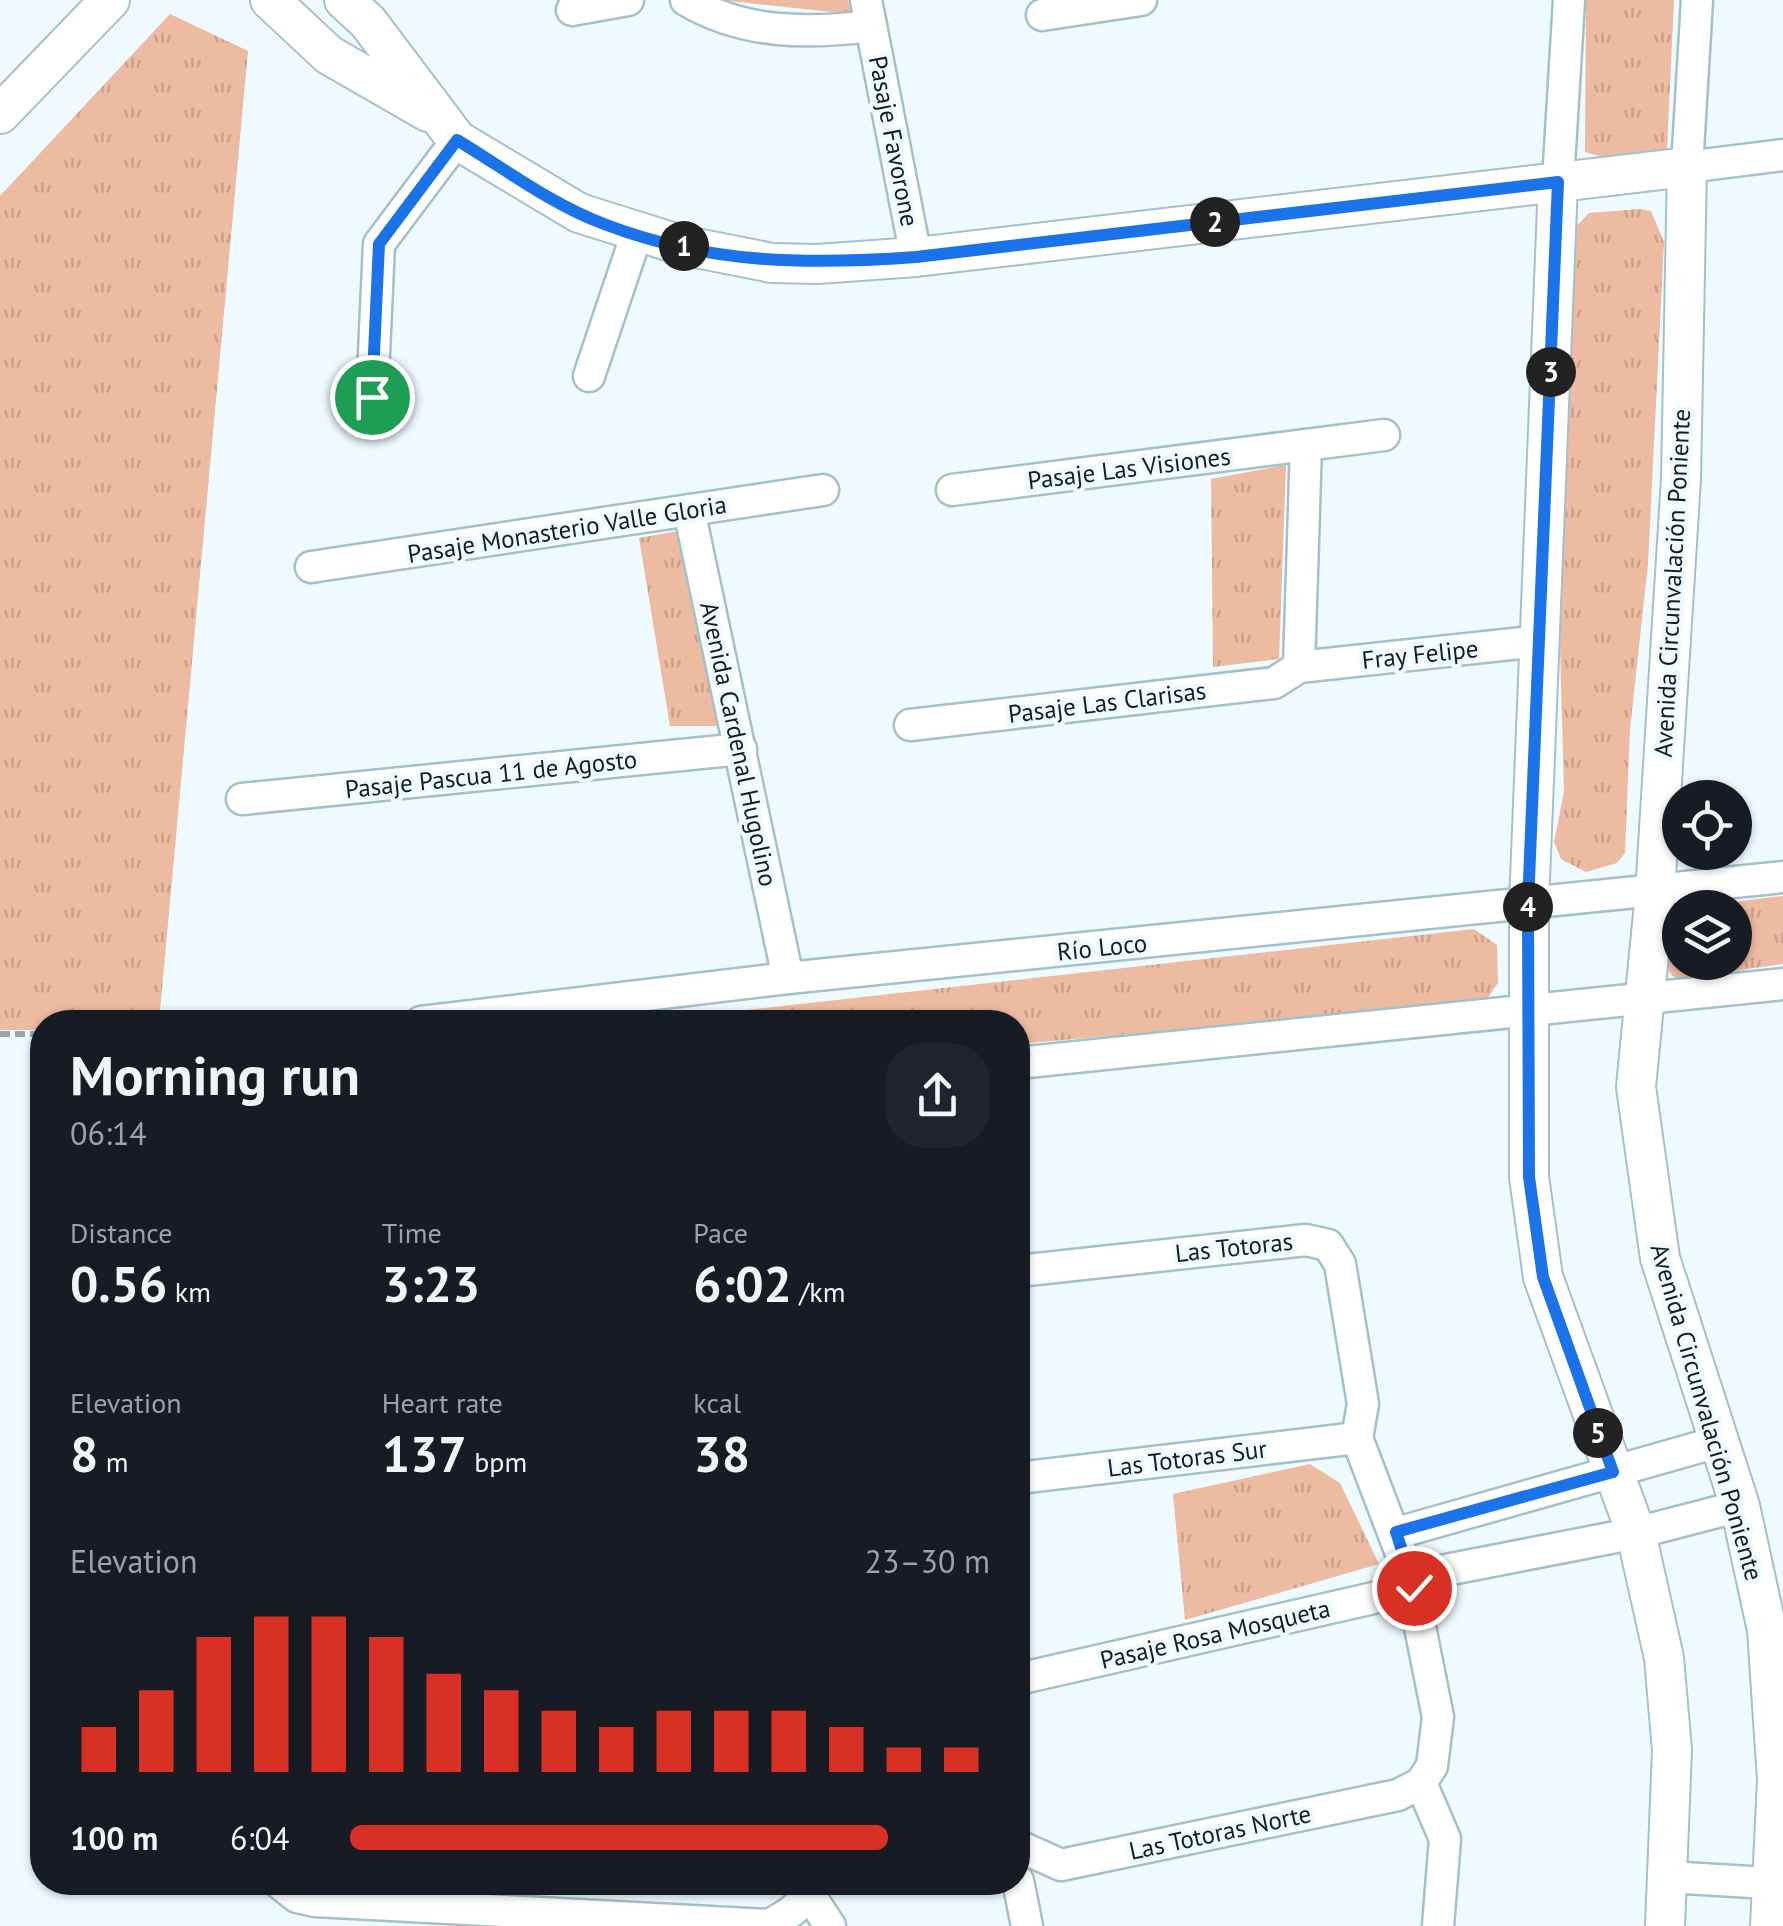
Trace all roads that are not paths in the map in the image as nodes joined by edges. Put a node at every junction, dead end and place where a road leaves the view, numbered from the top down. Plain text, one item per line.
1 (110, 0) edge
2 (270, 0) edge
3 (344, 0) edge
4 (628, 0) edge
5 (686, 0) edge
6 (1140, 0) edge
7 (1569, 0) edge
8 (1697, 0) edge
9 (1099, 2) edge
10 (572, 10) dead end
11 (869, 13) edge
12 (1042, 15) dead end
13 (0, 114) edge
14 (448, 130) junction
15 (1783, 155) edge
16 (1686, 167) junction
17 (1558, 182) junction
18 (637, 233) junction
19 (916, 257) junction
20 (589, 376) dead end
21 (372, 397) dead end
22 (1384, 435) dead end
23 (1306, 445) junction
24 (823, 490) dead end
25 (952, 490) dead end
26 (689, 510) junction
27 (311, 567) dead end
28 (1540, 640) junction
29 (1300, 667) junction
30 (910, 724) dead end
31 (740, 749) junction
32 (242, 799) dead end
33 (1783, 876) edge
34 (1655, 893) junction
35 (1528, 904) junction
36 (788, 978) junction
37 (1783, 984) edge
38 (1646, 998) junction
39 (521, 1010) edge
40 (1528, 1010) junction
41 (1030, 1062) edge
42 (1030, 1269) edge
43 (1356, 1438) junction
44 (1721, 1440) junction
45 (1613, 1472) junction
46 (1030, 1477) edge
47 (1740, 1506) junction
48 (1396, 1532) junction
49 (1636, 1532) junction
50 (1412, 1583) junction
51 (1030, 1676) edge
52 (1421, 1784) junction
53 (1030, 1850) edge
54 (1668, 1877) junction
55 (1778, 1884) edge
56 (293, 1895) edge
57 (803, 1895) edge
58 (813, 1895) edge
59 (1021, 1895) edge
60 (625, 1921) edge
61 (830, 1926) edge
62 (1027, 1926) edge
63 (1438, 1926) edge
64 (1666, 1926) edge
65 (1770, 1926) edge

1 - 13 street
2 - 14 street
3 - 14 street
4 - 10 street
5 - 11 street, Pasaje Favorone
6 - 9 street
7 - 17 street
8 - 16 street, Avenida Circunvalación Poniente
9 - 12 street
11 - 19 street, Pasaje Favorone
14 - 18 street
14 - 21 street
15 - 16 street
16 - 17 street
16 - 34 street, Avenida Circunvalación Poniente
17 - 19 street
17 - 28 street
18 - 19 street
18 - 20 street
22 - 23 street, Pasaje Las Visiones
23 - 25 street, Pasaje Las Visiones
23 - 29 street
24 - 26 street, Pasaje Monasterio Valle Gloria
26 - 27 street, Pasaje Monasterio Valle Gloria
26 - 31 street, Avenida Cardenal Hugolino
28 - 29 street, Fray Felipe
28 - 35 street
29 - 30 street, Pasaje Las Clarisas
31 - 32 street, Pasaje Pascua 11 de Agosto
31 - 36 street, Avenida Cardenal Hugolino
33 - 34 street, Río Loco
34 - 35 street, Río Loco
34 - 38 street, Avenida Circunvalación Poniente
35 - 36 street, Río Loco
35 - 40 street
36 - 39 street, Río Loco
37 - 38 street
38 - 40 street
38 - 44 street, Avenida Circunvalación Poniente
40 - 41 street
40 - 45 street
42 - 43 street, Las Totoras
43 - 46 street, Las Totoras Sur
43 - 48 street, Las Totoras
44 - 45 street
44 - 47 street, Avenida Circunvalación Poniente
45 - 48 street
45 - 49 street
47 - 49 street
47 - 55 street, Avenida Circunvalación Poniente
48 - 50 street, Las Totoras
49 - 50 street
49 - 54 street
50 - 51 street, Pasaje Rosa Mosqueta
50 - 52 street, Las Totoras
52 - 53 street, Las Totoras Norte
52 - 63 street
54 - 55 street
54 - 64 street
55 - 65 street, Avenida Circunvalación Poniente
56 - 60 street
57 - 60 street
58 - 61 street
59 - 62 street

